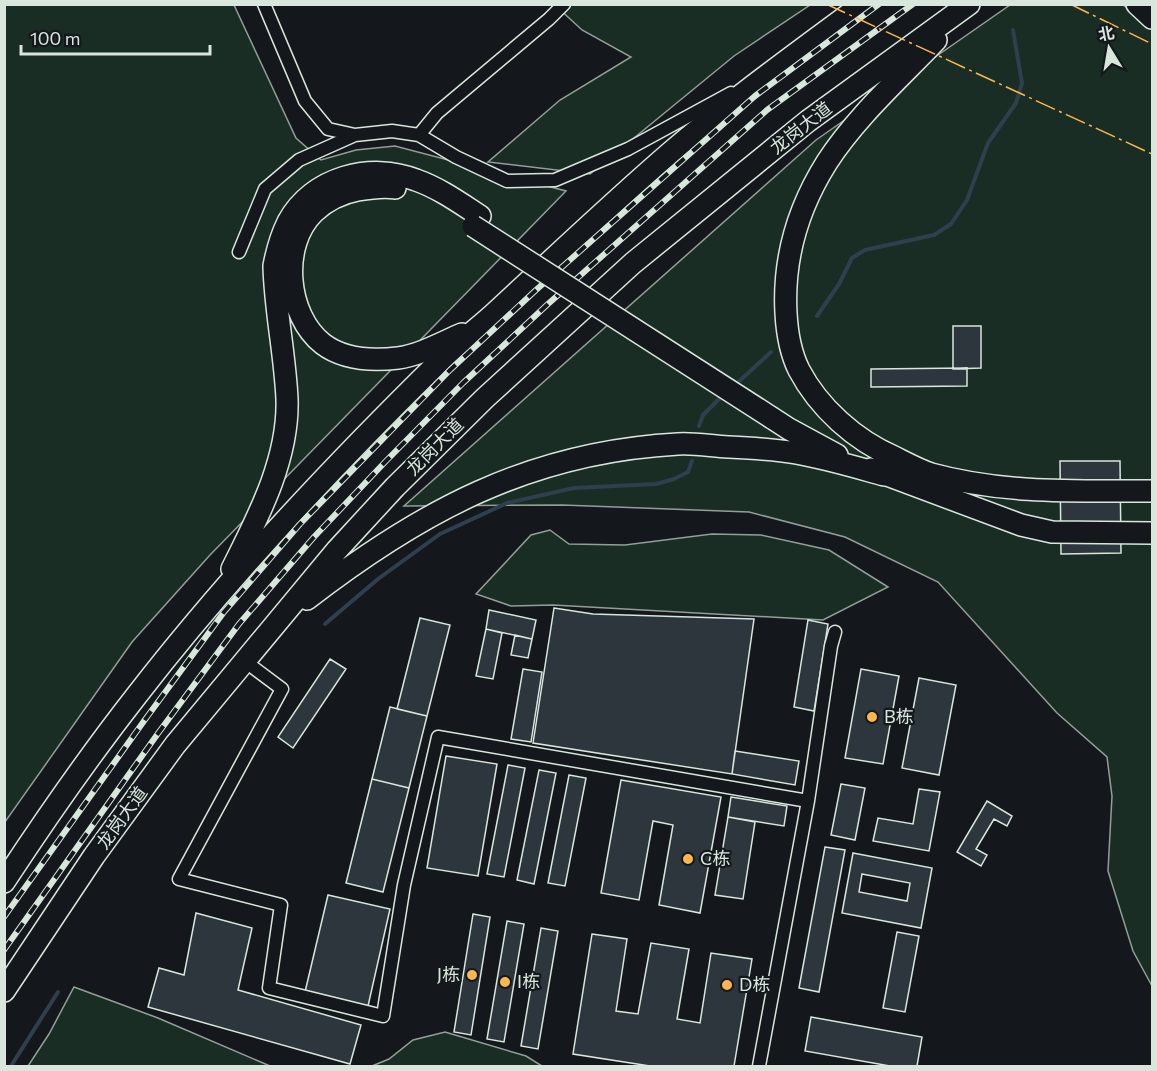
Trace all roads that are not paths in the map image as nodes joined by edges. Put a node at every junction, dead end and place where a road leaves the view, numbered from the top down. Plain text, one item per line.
1 (264, 4) edge
2 (564, 4) edge
3 (863, 4) edge
4 (969, 4) edge
5 (1137, 4) edge
6 (1152, 18) edge
7 (769, 73) junction
8 (355, 135) junction
9 (419, 135) junction
10 (476, 221) junction
11 (239, 252) dead end
12 (482, 326) junction
13 (776, 413) junction
14 (929, 473) junction
15 (884, 475) junction
16 (1152, 491) edge
17 (1152, 533) edge
18 (219, 595) junction
19 (276, 624) junction
20 (835, 632) dead end
21 (246, 662) junction
22 (808, 801) junction
23 (4, 882) edge
24 (4, 991) edge
25 (759, 1066) edge

1 - 8 street
2 - 9 street
3 - 7 highway
4 - 14 highway
4 - 19 highway, 龙岗大道
5 - 6 highway
7 - 9 street
7 - 12 highway
8 - 9 street
8 - 11 street
10 - 12 highway
10 - 13 highway, bridge
10 - 18 highway
12 - 18 highway
13 - 14 highway
13 - 15 highway
14 - 16 highway
15 - 17 highway
15 - 19 highway
18 - 23 highway
19 - 21 highway, 龙岗大道
20 - 22 street
21 - 22 street
21 - 24 highway, 龙岗大道
22 - 25 street

